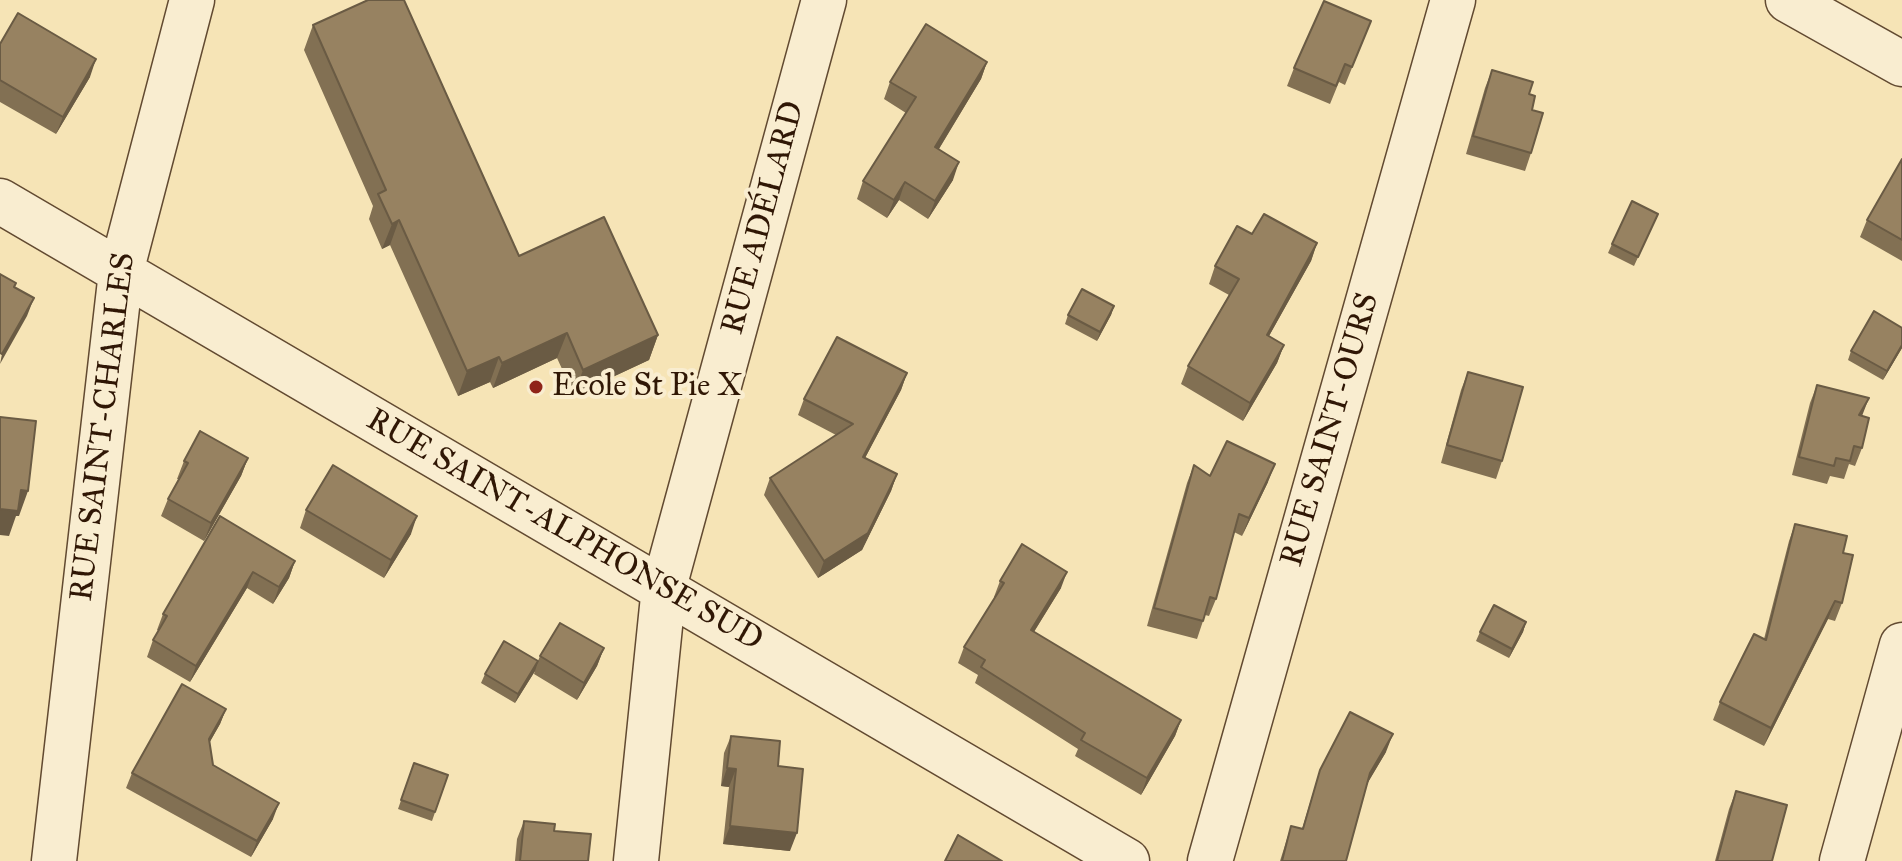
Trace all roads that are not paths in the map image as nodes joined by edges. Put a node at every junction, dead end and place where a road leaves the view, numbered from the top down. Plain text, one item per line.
1 (192, 0) edge
2 (824, 0) edge
3 (1453, 0) edge
4 (1788, 0) edge
5 (1902, 64) edge
6 (0, 201) edge
7 (121, 272) junction
8 (664, 587) junction
9 (1902, 645) edge
10 (1887, 763) edge
11 (54, 861) edge
12 (636, 861) edge
13 (1127, 861) edge
14 (1210, 861) edge
15 (1842, 861) edge

1 - 7 street, RUE SAINT-CHARLES
2 - 8 street, RUE ADÉLARD
3 - 14 street, RUE SAINT-OURS
4 - 5 street
6 - 7 street, RUE SAINT-ALPHONSE SUD
7 - 8 street, RUE SAINT-ALPHONSE SUD
7 - 11 street, RUE SAINT-CHARLES
8 - 12 street, RUE ADÉLARD
8 - 13 street, RUE SAINT-ALPHONSE SUD
9 - 10 street
10 - 15 street

